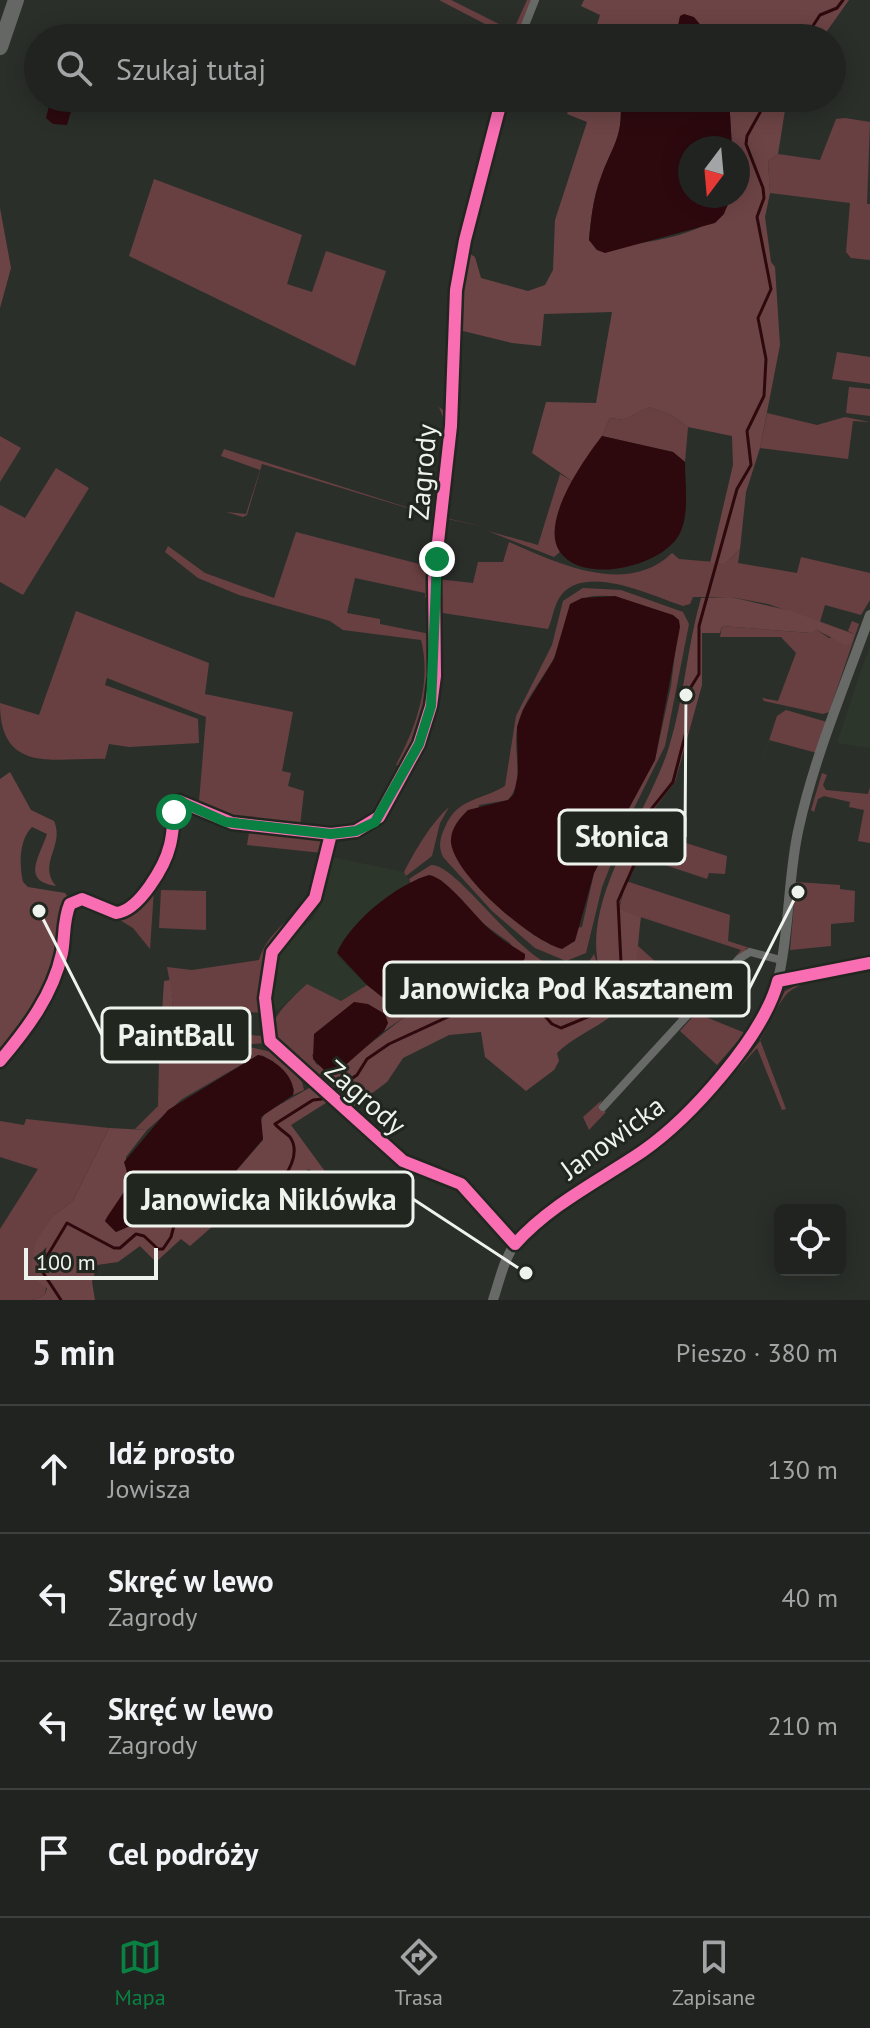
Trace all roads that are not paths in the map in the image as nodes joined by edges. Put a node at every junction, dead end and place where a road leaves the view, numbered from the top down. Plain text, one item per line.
1 (16, 0) edge
2 (535, 0) edge
3 (526, 24) edge
4 (0, 47) edge
5 (498, 112) edge
6 (870, 615) edge
7 (331, 834) junction
8 (781, 960) junction
9 (870, 963) edge
10 (778, 981) junction
11 (0, 1061) edge
12 (603, 1107) dead end
13 (515, 1244) junction
14 (493, 1300) edge

1 - 4 highway
2 - 3 street
5 - 7 street, Zagrody
6 - 8 street, Janowicka
7 - 11 street
7 - 13 street, Zagrody
8 - 10 street, Janowicka
8 - 12 street
9 - 10 street
10 - 13 street, Janowicka
13 - 14 street, Janowicka

